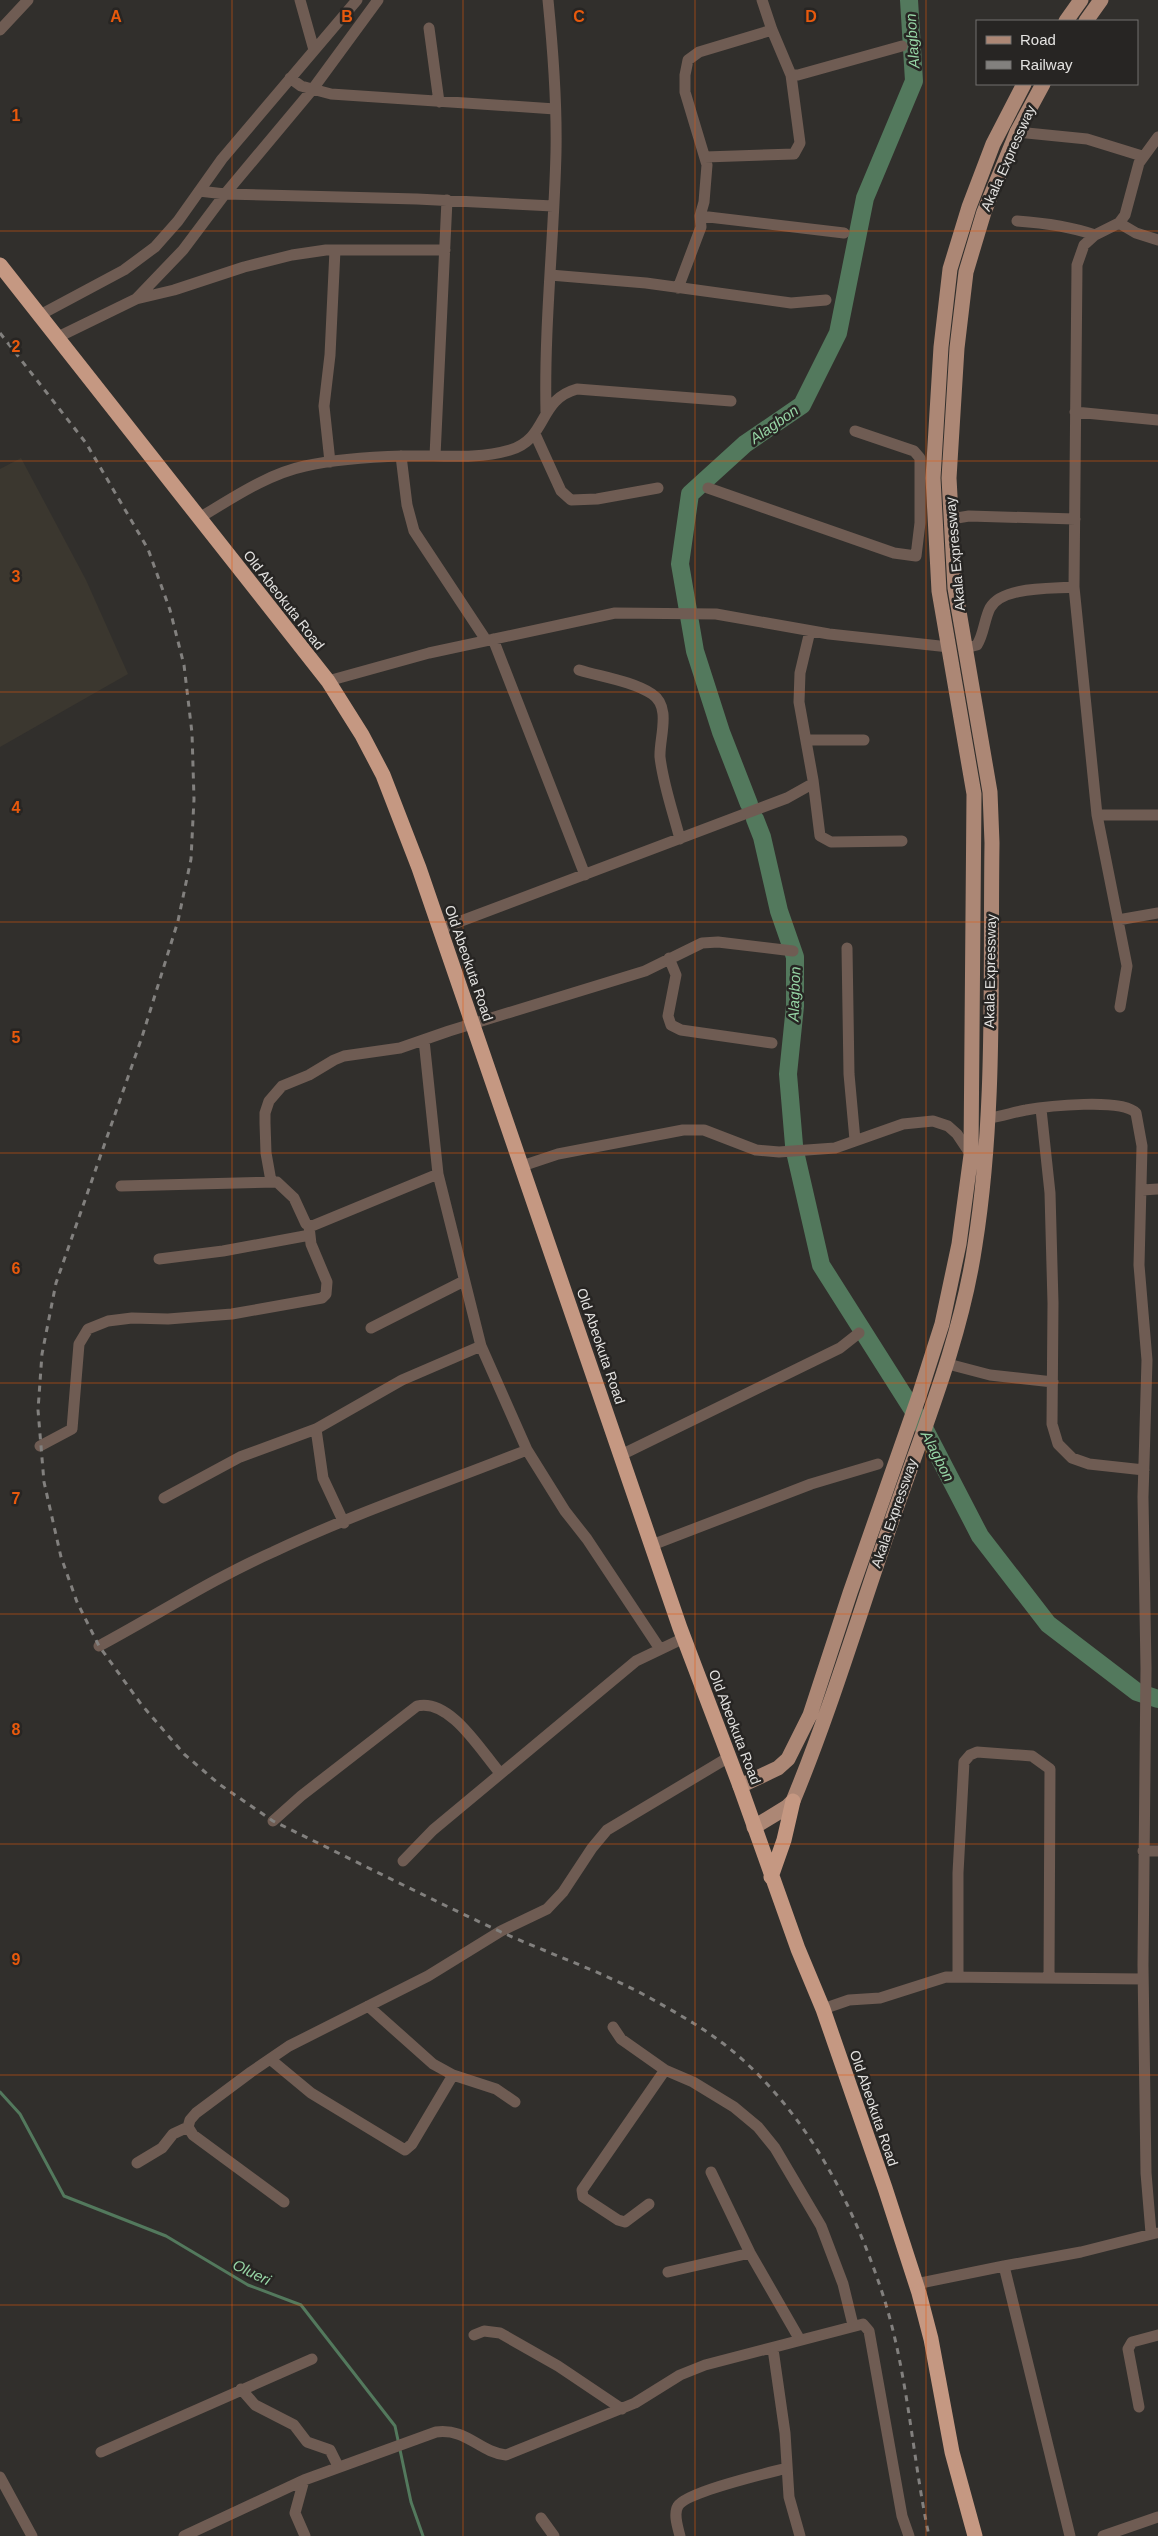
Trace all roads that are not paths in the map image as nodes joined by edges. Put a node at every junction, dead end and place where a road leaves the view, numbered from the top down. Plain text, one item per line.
1 (28, 0) edge
2 (300, 0) edge
3 (357, 0) edge
4 (378, 0) edge
5 (548, 0) edge
6 (762, 0) edge
7 (1081, 0) edge
8 (1101, 0) edge
9 (1067, 20) edge
10 (1087, 20) edge
11 (429, 28) dead end
12 (0, 30) edge
13 (772, 30) junction
14 (902, 46) dead end
15 (314, 50) junction
16 (791, 75) junction
17 (290, 78) junction
18 (1023, 85) edge
19 (1042, 85) edge
20 (312, 90) junction
21 (439, 102) junction
22 (555, 109) junction
23 (1017, 132) junction
24 (1158, 138) edge
25 (1142, 156) junction
26 (705, 157) junction
27 (199, 191) junction
28 (225, 194) junction
29 (446, 200) junction
30 (553, 206) junction
31 (700, 216) junction
32 (1017, 221) dead end
33 (1119, 223) junction
34 (844, 233) dead end
35 (1096, 235) junction
36 (1158, 240) edge
37 (335, 250) junction
38 (445, 250) junction
39 (0, 265) edge
40 (550, 275) junction
41 (678, 288) junction
42 (136, 299) junction
43 (826, 300) dead end
44 (38, 316) junction
45 (56, 338) junction
46 (941, 347) junction
47 (957, 348) junction
48 (731, 401) dead end
49 (546, 412) junction
50 (1075, 412) junction
51 (1158, 420) edge
52 (855, 431) dead end
53 (535, 434) junction
54 (402, 456) junction
55 (435, 456) junction
56 (330, 462) junction
57 (658, 488) dead end
58 (708, 488) dead end
59 (199, 518) junction
60 (951, 519) junction
61 (1075, 519) junction
62 (916, 556) junction
63 (937, 560) junction
64 (1074, 587) junction
65 (810, 630) junction
66 (489, 639) junction
67 (949, 647) junction
68 (965, 648) junction
69 (579, 670) dead end
70 (328, 681) junction
71 (807, 740) junction
72 (864, 740) dead end
73 (812, 784) junction
74 (1097, 815) junction
75 (1158, 815) edge
76 (680, 839) junction
77 (902, 841) dead end
78 (585, 875) junction
79 (1158, 913) edge
80 (1118, 920) junction
81 (440, 929) junction
82 (847, 948) dead end
83 (793, 951) dead end
84 (669, 958) junction
85 (1120, 1007) dead end
86 (472, 1024) junction
87 (424, 1040) junction
88 (772, 1043) dead end
89 (1040, 1108) junction
90 (988, 1118) junction
91 (855, 1140) junction
92 (971, 1155) junction
93 (987, 1155) junction
94 (522, 1166) junction
95 (438, 1174) junction
96 (271, 1181) junction
97 (121, 1186) dead end
98 (1158, 1189) edge
99 (1142, 1190) junction
100 (310, 1231) junction
101 (159, 1259) dead end
102 (464, 1281) junction
103 (372, 1328) dead end
104 (859, 1333) dead end
105 (481, 1346) junction
106 (1152, 1360) edge
107 (948, 1364) junction
108 (1053, 1382) junction
109 (316, 1429) junction
110 (40, 1446) dead end
111 (527, 1450) junction
112 (621, 1455) junction
113 (878, 1464) dead end
114 (1144, 1470) junction
115 (164, 1498) dead end
116 (344, 1523) junction
117 (652, 1545) junction
118 (684, 1638) junction
119 (99, 1646) dead end
120 (660, 1649) junction
121 (729, 1757) junction
122 (500, 1773) junction
123 (740, 1786) junction
124 (793, 1801) junction
125 (273, 1821) dead end
126 (754, 1827) junction
127 (1143, 1851) junction
128 (1158, 1852) edge
129 (403, 1861) dead end
130 (771, 1877) junction
131 (1049, 1977) junction
132 (958, 1978) junction
133 (1144, 1979) junction
134 (368, 2006) junction
135 (823, 2009) junction
136 (613, 2027) dead end
137 (270, 2059) junction
138 (665, 2070) junction
139 (453, 2075) junction
140 (515, 2102) dead end
141 (188, 2127) junction
142 (137, 2162) dead end
143 (711, 2172) dead end
144 (284, 2202) dead end
145 (648, 2204) dead end
146 (1154, 2233) edge
147 (750, 2253) junction
148 (1004, 2266) junction
149 (668, 2272) dead end
150 (916, 2284) junction
151 (853, 2325) junction
152 (474, 2335) dead end
153 (1158, 2335) edge
154 (800, 2340) junction
155 (773, 2349) junction
156 (312, 2359) dead end
157 (240, 2389) junction
158 (1139, 2407) dead end
159 (622, 2409) junction
160 (101, 2452) dead end
161 (338, 2466) junction
162 (787, 2468) junction
163 (0, 2478) edge
164 (304, 2480) junction
165 (1158, 2517) edge
166 (542, 2518) dead end
167 (32, 2536) edge
168 (184, 2536) edge
169 (305, 2536) edge
170 (554, 2536) edge
171 (680, 2536) edge
172 (800, 2536) edge
173 (909, 2536) edge
174 (975, 2536) edge
175 (1070, 2536) edge
176 (1103, 2536) edge

1 - 12 street
2 - 15 street
3 - 15 street
4 - 20 street
5 - 22 street
6 - 13 street
7 - 9 main road
8 - 10 main road
11 - 21 street
13 - 16 street
13 - 26 street
14 - 16 street
15 - 17 street
16 - 26 street
17 - 20 street
17 - 27 street
18 - 46 main road, Akala Expressway
19 - 23 main road, Akala Expressway
20 - 21 street
20 - 28 street
21 - 22 street
22 - 30 street
23 - 25 street
23 - 47 main road, Akala Expressway
24 - 25 street
25 - 33 street
26 - 31 street
27 - 28 street
27 - 44 street
28 - 29 street
28 - 42 street
29 - 30 street
29 - 38 street
30 - 40 street
31 - 34 street
31 - 41 street
32 - 35 street
33 - 35 street
33 - 36 street
35 - 50 street
37 - 38 street
37 - 42 street
37 - 56 street
38 - 55 street
39 - 44 highway, Old Abeokuta Road
40 - 41 street
40 - 49 street
41 - 43 street
42 - 45 street
44 - 45 highway, Old Abeokuta Road
45 - 59 highway, Old Abeokuta Road
46 - 47 main road
46 - 63 main road, Akala Expressway
47 - 60 main road, Akala Expressway
48 - 49 street
49 - 53 street
50 - 51 street
50 - 61 street
52 - 62 street
53 - 55 street
53 - 57 street
54 - 55 street
54 - 56 street
54 - 66 street
56 - 59 street
58 - 62 street
59 - 70 highway, Old Abeokuta Road
60 - 61 street
60 - 68 main road, Akala Expressway
61 - 64 street
62 - 63 street
63 - 67 main road, Akala Expressway
64 - 68 street
64 - 74 street
65 - 66 street
65 - 67 street
65 - 71 street
66 - 70 street
66 - 78 street
67 - 92 main road, Akala Expressway
68 - 90 main road, Akala Expressway
69 - 76 street
70 - 81 highway, Old Abeokuta Road
71 - 72 street
71 - 73 street
73 - 76 street
73 - 77 street
74 - 75 street
74 - 80 street
76 - 78 street
78 - 81 street
79 - 80 street
80 - 85 street
81 - 86 highway, Old Abeokuta Road
82 - 91 street
83 - 84 street
84 - 86 street
84 - 88 street
86 - 87 street
86 - 94 highway, Old Abeokuta Road
87 - 95 street
87 - 96 street
89 - 90 street
89 - 99 street
89 - 108 street
90 - 93 main road, Akala Expressway
91 - 92 street
91 - 94 street
92 - 93 main road
92 - 123 main road, Akala Expressway
93 - 107 main road, Akala Expressway
94 - 112 highway, Old Abeokuta Road
95 - 100 street
95 - 102 street
96 - 97 street
96 - 100 street
98 - 99 street
99 - 106 street
100 - 101 street
100 - 110 street
102 - 103 street
102 - 105 street
104 - 112 street
105 - 109 street
105 - 111 street
106 - 114 street
107 - 108 street
107 - 124 main road, Akala Expressway
108 - 114 street
109 - 115 street
109 - 116 street
111 - 116 street
111 - 120 street
112 - 117 highway, Old Abeokuta Road
113 - 117 street
114 - 127 street
116 - 119 street
117 - 118 highway, Old Abeokuta Road
118 - 120 street
118 - 121 highway, Old Abeokuta Road
120 - 122 street
121 - 123 highway, Old Abeokuta Road
121 - 134 street
122 - 125 street
122 - 129 street
123 - 126 highway, Old Abeokuta Road
124 - 126 main road
124 - 130 highway
126 - 130 highway, Old Abeokuta Road
127 - 128 street
127 - 133 street
130 - 135 highway, Old Abeokuta Road
131 - 132 street
131 - 132 street
131 - 133 street
132 - 135 street
133 - 146 street
134 - 137 street
134 - 139 street
135 - 150 highway, Old Abeokuta Road
136 - 138 street
137 - 139 street
137 - 141 street
138 - 145 street
138 - 151 street
139 - 140 street
141 - 142 street
141 - 144 street
143 - 147 street
146 - 148 street
147 - 149 street
147 - 154 street
148 - 150 street
148 - 175 street
150 - 174 highway, Old Abeokuta Road
151 - 154 street
151 - 173 street
152 - 159 street
153 - 158 street
154 - 155 street
155 - 159 street
155 - 162 street
156 - 157 street
157 - 160 street
157 - 161 street
159 - 161 street
161 - 164 street
162 - 171 street
162 - 172 street
163 - 167 street
164 - 168 street
164 - 169 street
165 - 176 street
166 - 170 street

